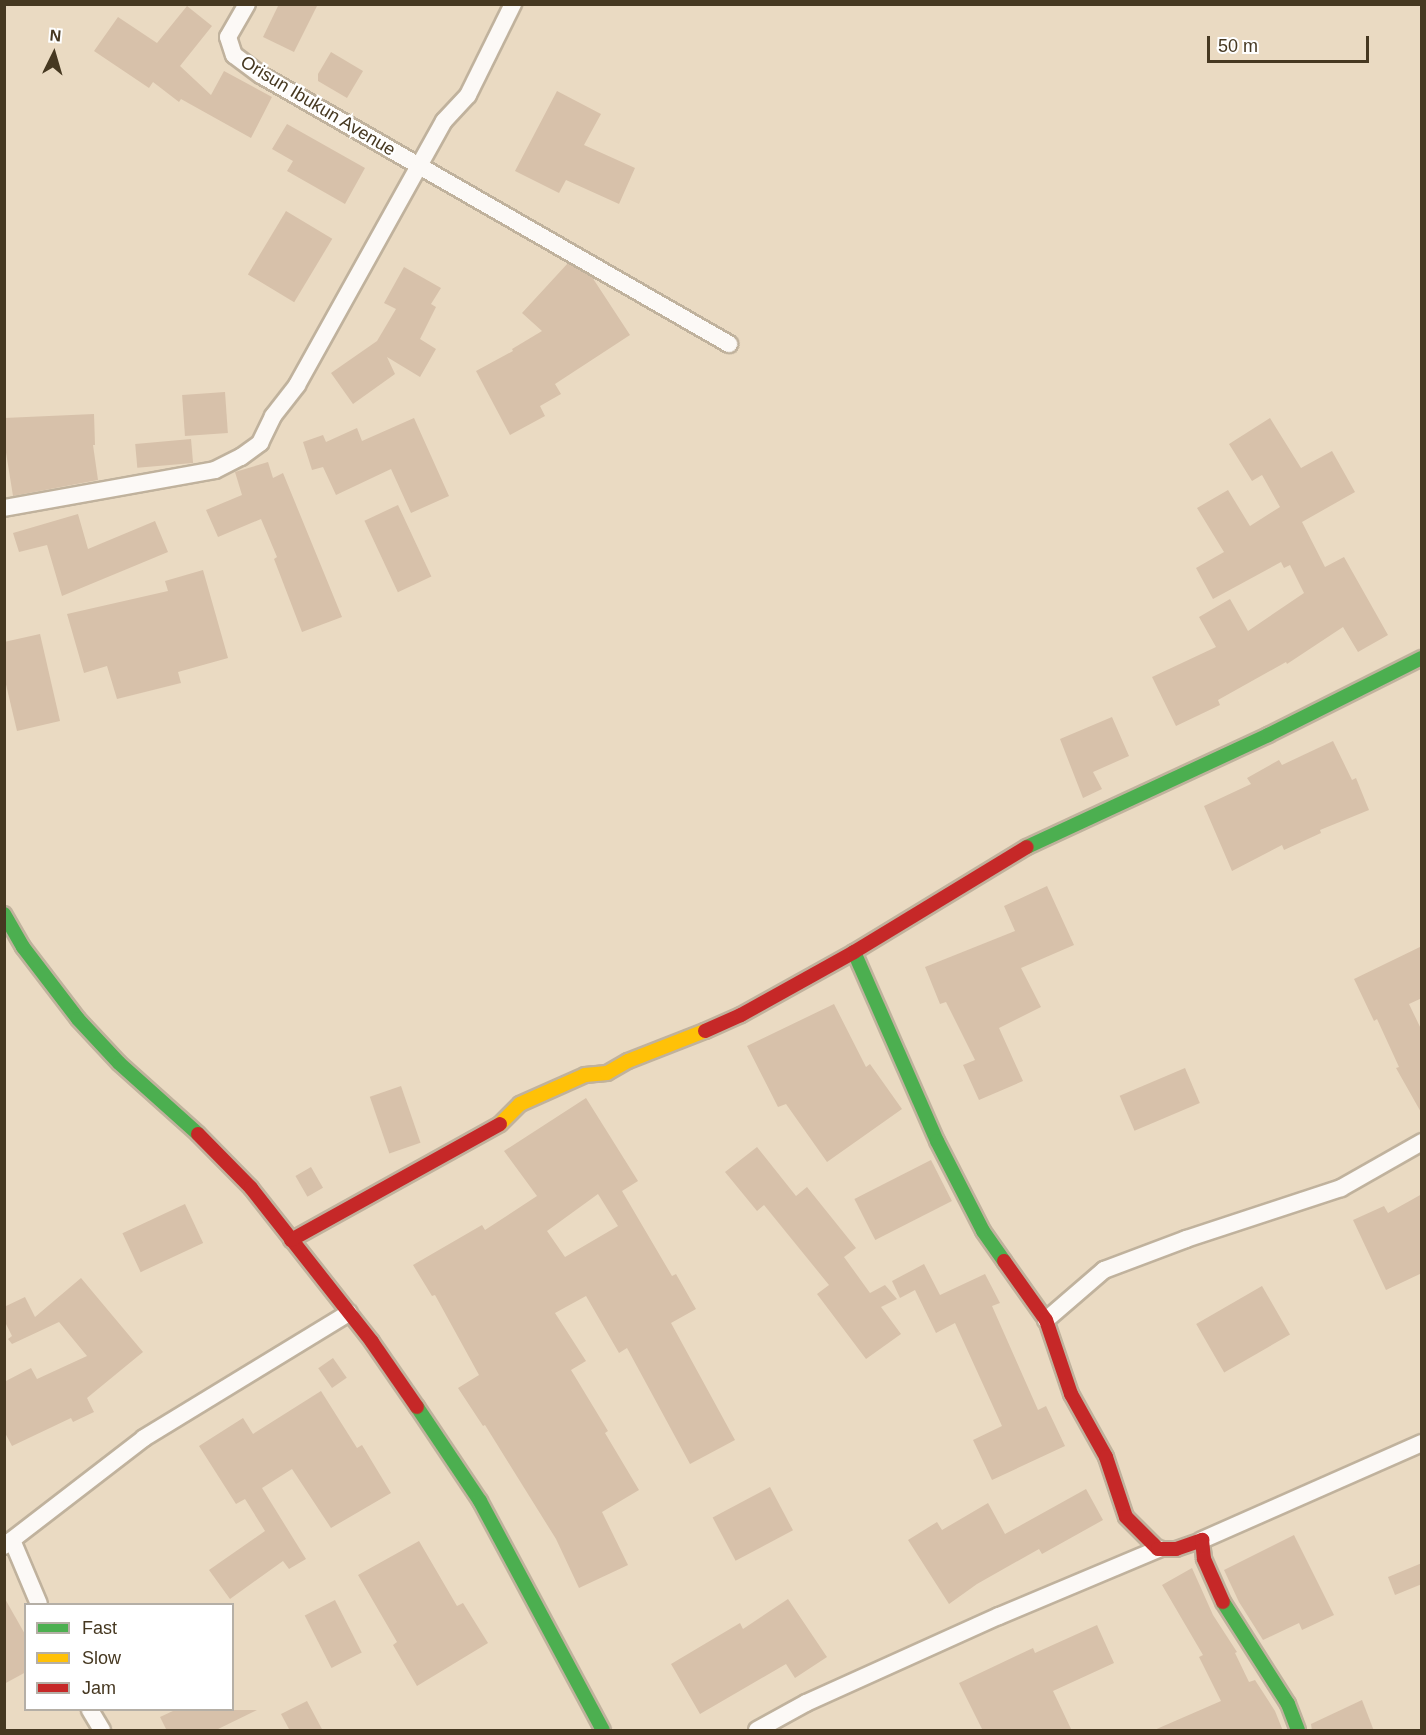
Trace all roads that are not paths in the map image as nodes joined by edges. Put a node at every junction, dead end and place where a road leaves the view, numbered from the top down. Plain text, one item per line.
1 (247, 4) edge
2 (513, 4) edge
3 (419, 167) junction
4 (729, 344) dead end
5 (4, 508) edge
6 (1422, 658) edge
7 (4, 914) edge
8 (854, 952) junction
9 (1422, 1142) edge
10 (291, 1240) junction
11 (350, 1313) junction
12 (1046, 1320) junction
13 (1422, 1443) edge
14 (1202, 1540) junction
15 (8, 1543) edge
16 (1158, 1549) junction
17 (38, 1603) edge
18 (91, 1711) edge
19 (102, 1731) edge
20 (603, 1731) edge
21 (757, 1731) edge
22 (1298, 1731) edge

1 - 3 street, Orisun Ibukun Avenue
2 - 3 street
3 - 4 street, Orisun Ibukun Avenue
3 - 5 street
6 - 8 street
7 - 10 street
8 - 10 street
8 - 12 street
9 - 12 street
10 - 11 street
11 - 15 street
11 - 20 street
12 - 16 street
13 - 14 street
14 - 16 street
14 - 22 street
15 - 17 street
16 - 21 street
18 - 19 street

